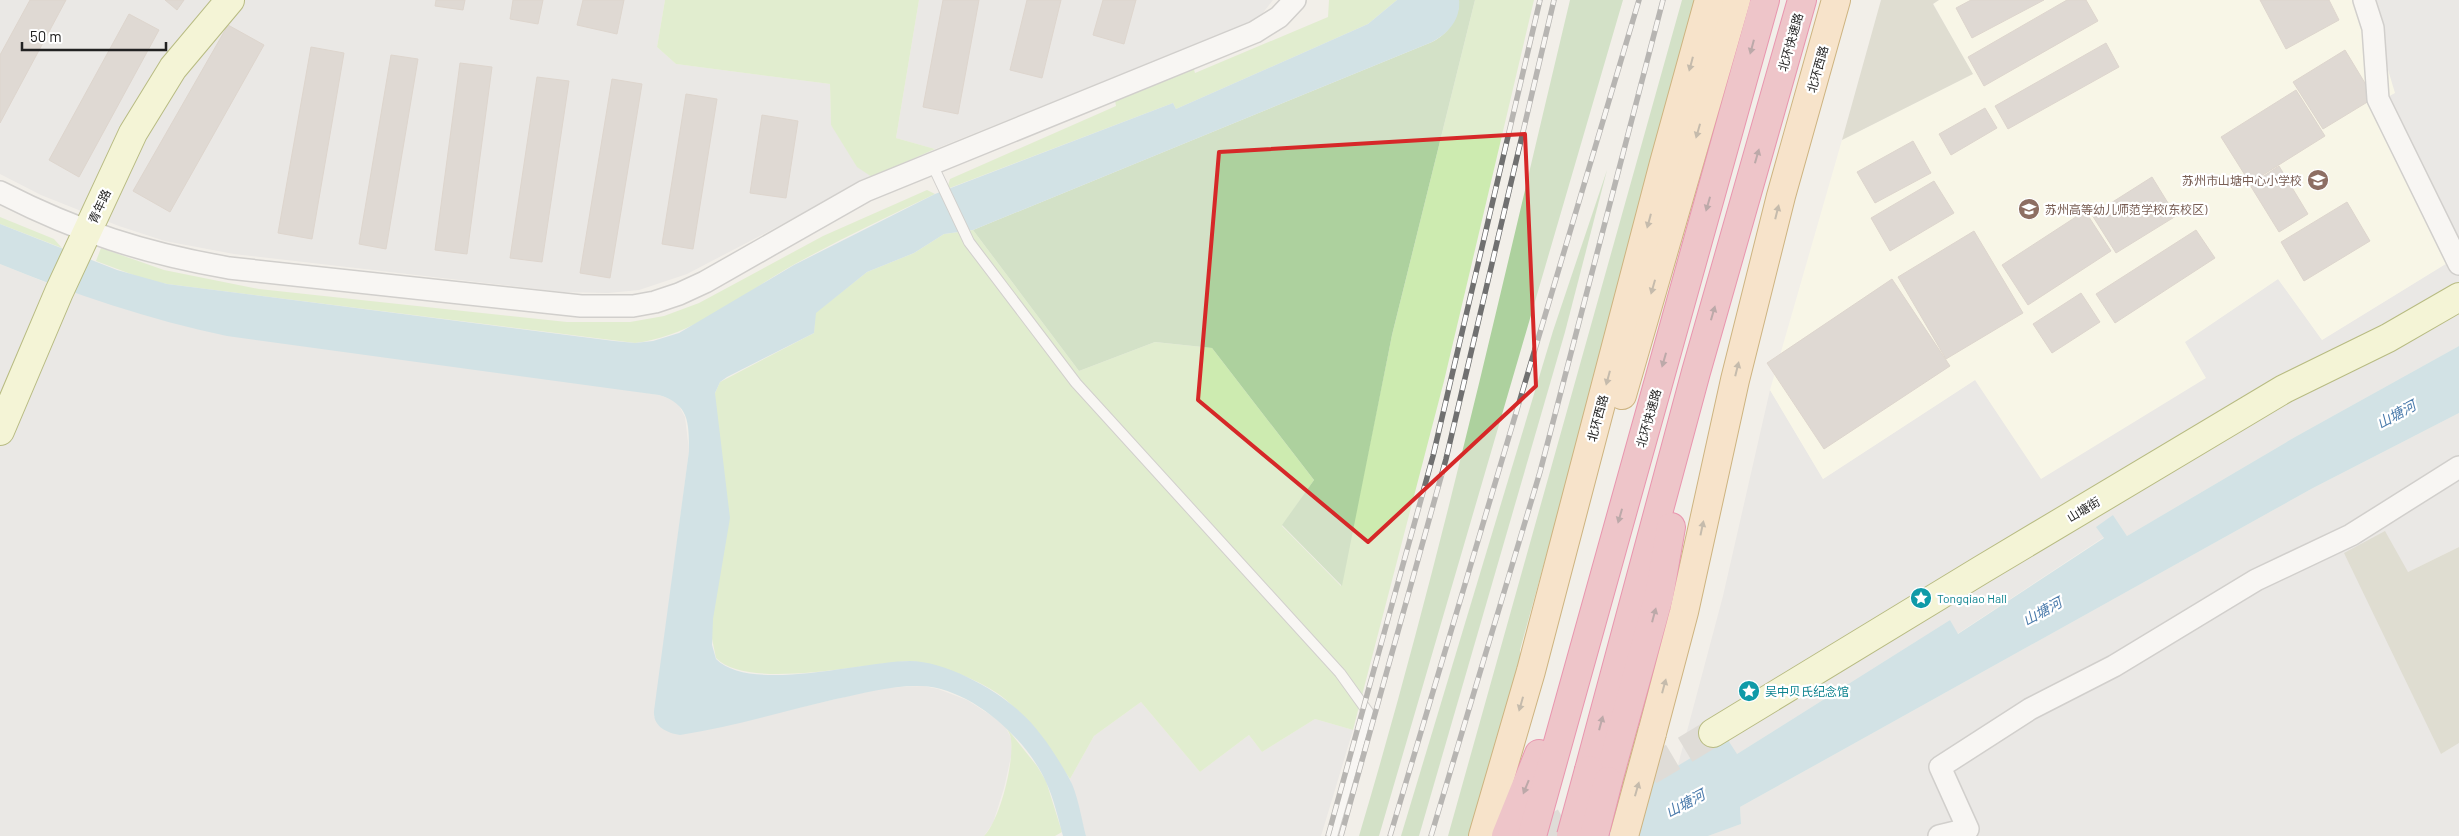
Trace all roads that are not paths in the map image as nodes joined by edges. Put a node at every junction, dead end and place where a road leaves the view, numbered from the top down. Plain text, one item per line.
1 (230, 0) edge
2 (1294, 0) edge
3 (1709, 0) edge
4 (1736, 0) edge
5 (1765, 0) edge
6 (1802, 0) edge
7 (1836, 0) edge
8 (2364, 0) edge
9 (932, 164) junction
10 (0, 192) edge
11 (84, 238) junction
12 (2459, 264) edge
13 (2459, 297) edge
14 (0, 431) edge
15 (2459, 467) edge
16 (1531, 671) junction
17 (1713, 733) tunnel mouth
18 (1598, 775) junction
19 (1509, 832) edge
20 (1970, 832) edge
21 (1332, 836) edge
22 (1571, 836) edge
23 (1594, 836) edge
24 (1624, 836) edge
25 (1939, 836) edge

1 - 11 street, 青年路
2 - 9 street
3 -> 16 main road, 北环西路
4 -> 16 main road
5 -> 19 highway, 北环快速路
18 -> 6 highway, 北环快速路
24 -> 7 main road, 北环西路, bridge
8 - 12 street
9 - 11 street
9 - 21 lane
10 - 11 street
11 - 14 street, 青年路
13 - 17 street, 山塘街
15 - 20 street
16 -> 19 main road, 北环西路
18 - 22 highway, bridge
18 - 23 highway, bridge
20 - 25 street

